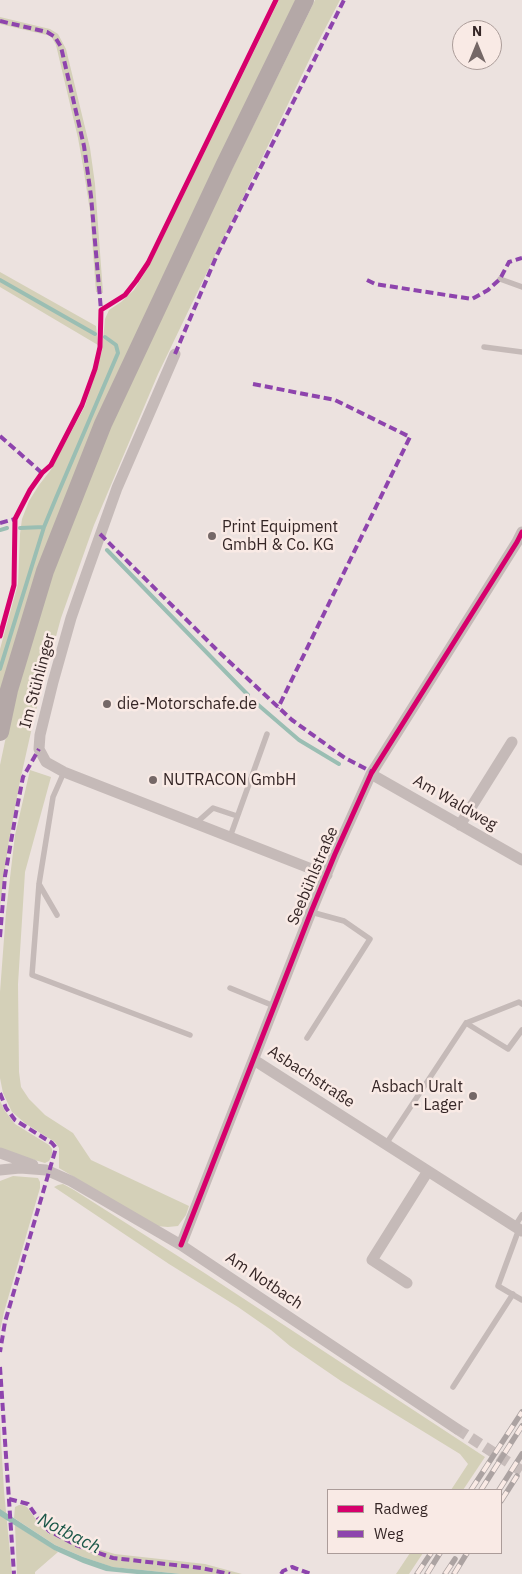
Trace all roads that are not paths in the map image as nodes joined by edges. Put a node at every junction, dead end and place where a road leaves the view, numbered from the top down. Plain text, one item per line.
1 (305, 0) edge
2 (500, 279) dead end
3 (522, 287) edge
4 (484, 346) dead end
5 (522, 352) edge
6 (175, 354) dead end
7 (520, 540) edge
8 (0, 732) edge
9 (267, 734) dead end
10 (512, 742) dead end
11 (64, 772) junction
12 (371, 774) junction
13 (237, 816) junction
14 (195, 824) junction
15 (460, 825) junction
16 (230, 837) junction
17 (522, 860) edge
18 (326, 875) junction
19 (39, 884) junction
20 (311, 912) junction
21 (57, 915) dead end
22 (230, 988) dead end
23 (522, 1004) edge
24 (274, 1006) junction
25 (466, 1023) junction
26 (522, 1030) edge
27 (190, 1035) dead end
28 (307, 1038) dead end
29 (254, 1060) junction
30 (386, 1144) junction
31 (0, 1154) edge
32 (0, 1170) edge
33 (46, 1170) junction
34 (428, 1170) junction
35 (522, 1215) edge
36 (519, 1229) edge
37 (181, 1245) junction
38 (407, 1283) dead end
39 (513, 1294) junction
40 (522, 1300) edge
41 (453, 1387) dead end
42 (457, 1429) tunnel mouth

1 - 8 main road
2 - 3 lane
4 - 5 lane
6 - 11 street, Im Stühlinger
7 - 12 street, Seebühlstraße
9 - 13 lane
10 - 15 street
11 - 14 street, Im Stühlinger
11 - 19 lane
12 - 15 street, Am Waldweg
12 - 18 street, Seebühlstraße
13 - 14 lane
13 - 16 lane
14 - 16 street, Im Stühlinger
15 - 17 street, Am Waldweg
16 - 18 street, Im Stühlinger
18 - 20 street, Seebühlstraße
19 - 21 lane
19 - 27 lane
20 - 24 street, Seebühlstraße
20 - 28 lane
22 - 24 lane
23 - 25 lane
24 - 29 street, Seebühlstraße
25 - 26 lane
25 - 30 lane
29 - 30 street, Asbachstraße
29 - 37 street, Seebühlstraße
30 - 34 street, Asbachstraße
31 - 33 street, Am Notbach
32 - 33 street, Am Notbach
33 - 37 street, Am Notbach
34 - 36 street, Asbachstraße
34 - 38 street
35 - 36 lane
36 - 39 lane
37 - 42 street, Am Notbach
39 - 40 lane
39 - 41 lane

